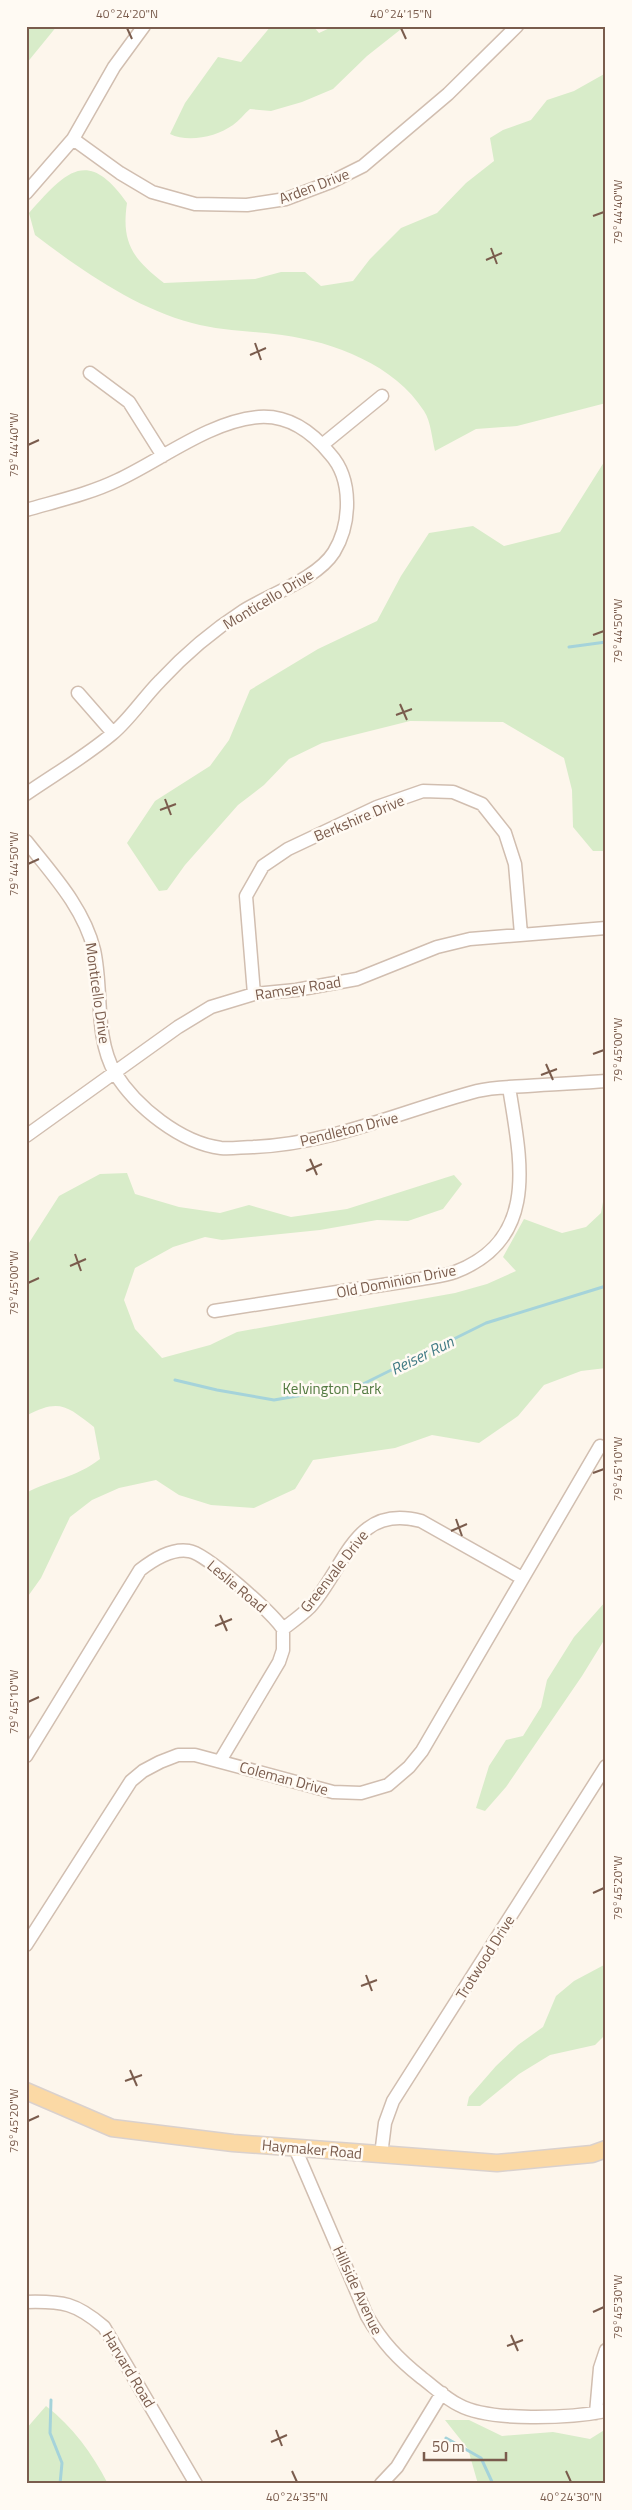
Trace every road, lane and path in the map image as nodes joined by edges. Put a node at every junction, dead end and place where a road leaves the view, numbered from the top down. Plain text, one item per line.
1 (144, 26) edge
2 (517, 26) edge
3 (73, 139) junction
4 (26, 193) edge
5 (90, 373) dead end
6 (382, 396) dead end
7 (322, 444) junction
8 (163, 456) junction
9 (26, 510) edge
10 (78, 693) dead end
11 (113, 734) junction
12 (26, 794) edge
13 (26, 841) edge
14 (606, 928) edge
15 (521, 934) junction
16 (254, 994) junction
17 (116, 1073) junction
18 (606, 1081) edge
19 (509, 1087) junction
20 (26, 1136) edge
21 (214, 1311) dead end
22 (600, 1446) dead end
23 (522, 1578) junction
24 (283, 1629) junction
25 (26, 1756) edge
26 (220, 1761) junction
27 (606, 1766) edge
28 (26, 1945) edge
29 (26, 2091) edge
30 (295, 2148) junction
31 (606, 2149) edge
32 (381, 2155) junction
33 (26, 2302) edge
34 (606, 2350) edge
35 (442, 2393) junction
36 (601, 2412) edge
37 (196, 2484) edge
38 (382, 2484) edge

1 - 3 street
2 - 3 street, Arden Drive
3 - 4 street
5 - 8 street
6 - 7 street
7 - 8 street, Monticello Drive
7 - 11 street, Monticello Drive
8 - 9 street, Monticello Drive
10 - 11 street
11 - 12 street, Monticello Drive
13 - 17 street, Monticello Drive
14 - 15 street, Ramsey Road
15 - 16 street, Ramsey Road
15 - 16 street, Berkshire Drive
16 - 17 street, Ramsey Road
17 - 19 street, Pendleton Drive
17 - 20 street, Ramsey Road
18 - 19 street, Pendleton Drive
19 - 21 street, Old Dominion Drive
22 - 23 street, Coleman Drive
23 - 24 street, Greenvale Drive
23 - 26 street, Coleman Drive
24 - 25 street, Leslie Road
24 - 26 street
26 - 28 street, Coleman Drive
27 - 32 street, Trotwood Drive
29 - 30 main road, Haymaker Road
30 - 32 main road, Haymaker Road
30 - 35 street, Hillside Avenue
31 - 32 main road, Haymaker Road
33 - 37 street, Harvard Road
34 - 36 street
35 - 36 street, Hillside Avenue
35 - 38 street

